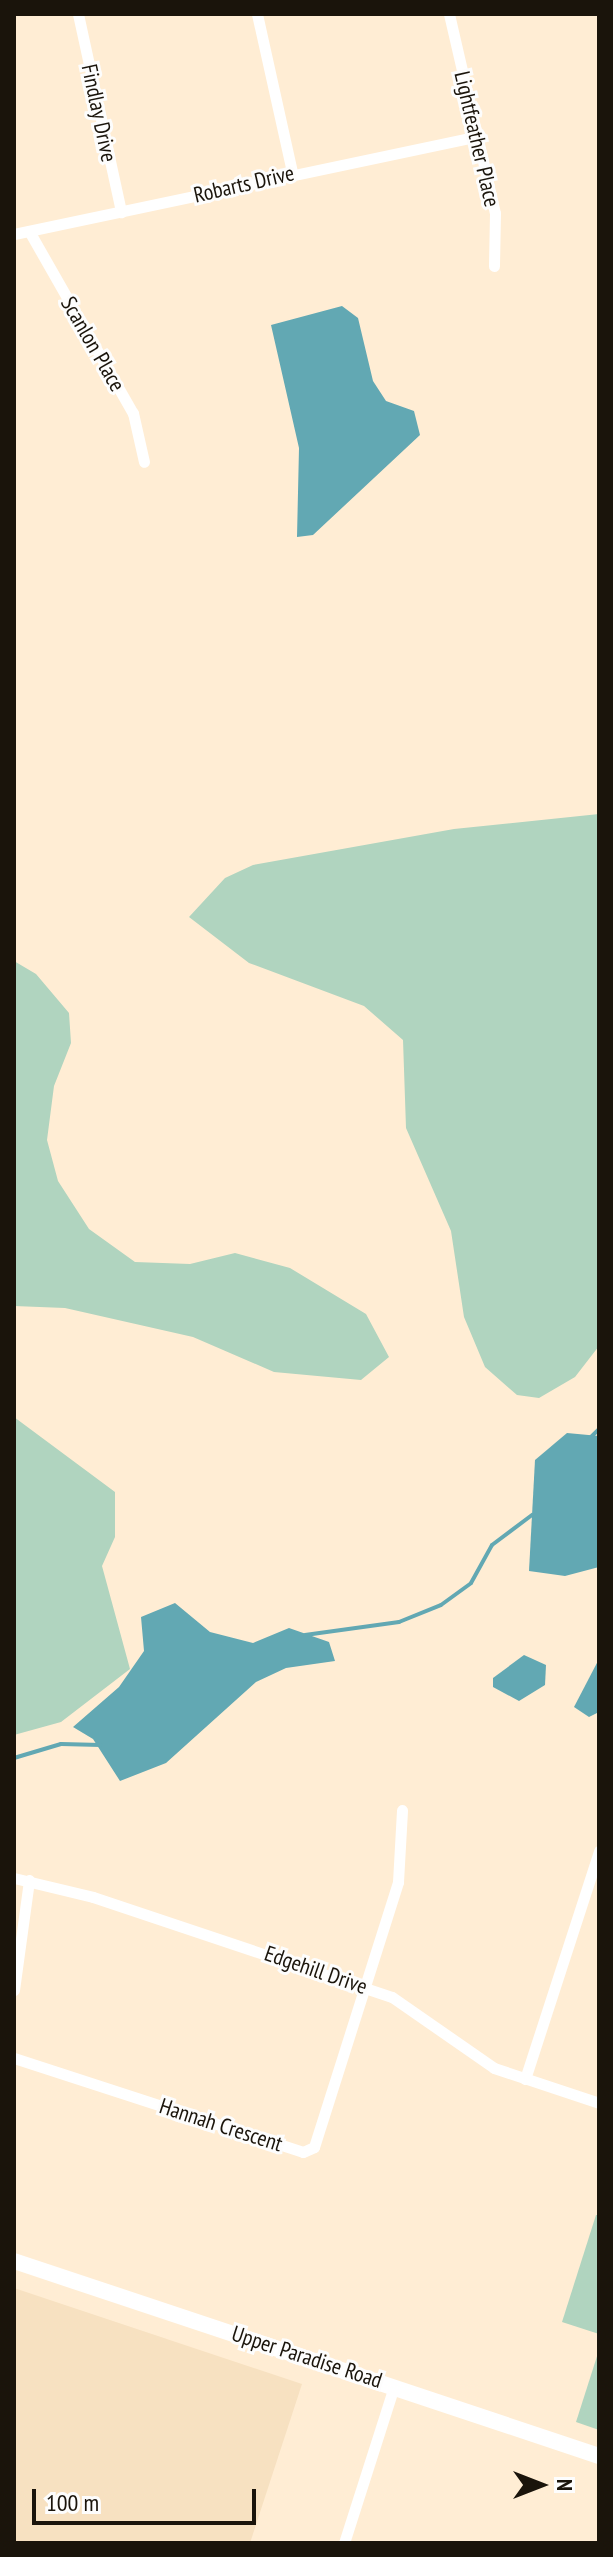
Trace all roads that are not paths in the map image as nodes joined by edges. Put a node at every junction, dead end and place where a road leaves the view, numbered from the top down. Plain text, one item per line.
1 (78, 14) edge
2 (257, 14) edge
3 (449, 14) edge
4 (475, 137) junction
5 (292, 172) junction
6 (121, 212) junction
7 (29, 231) junction
8 (14, 234) edge
9 (494, 266) dead end
10 (144, 462) dead end
11 (402, 1810) dead end
12 (599, 1851) edge
13 (14, 1878) edge
14 (29, 1880) junction
15 (366, 1987) junction
16 (14, 1990) edge
17 (14, 2058) edge
18 (525, 2079) junction
19 (599, 2103) edge
20 (14, 2261) edge
21 (394, 2386) junction
22 (599, 2456) edge
23 (344, 2543) edge

1 - 6 street, Findlay Drive
2 - 5 street
3 - 4 street, Lightfeather Place
4 - 5 street, Robarts Drive
4 - 9 street, Lightfeather Place
5 - 6 street, Robarts Drive
6 - 7 street, Robarts Drive
7 - 8 street, Robarts Drive
7 - 10 street, Scanlon Place
11 - 15 street, Hannah Crescent
12 - 18 street
13 - 14 street, Edgehill Drive
14 - 15 street, Edgehill Drive
14 - 16 street
15 - 17 street, Hannah Crescent
15 - 18 street, Edgehill Drive
18 - 19 street, Edgehill Drive
20 - 21 main road, Upper Paradise Road
21 - 22 main road, Upper Paradise Road
21 - 23 street

